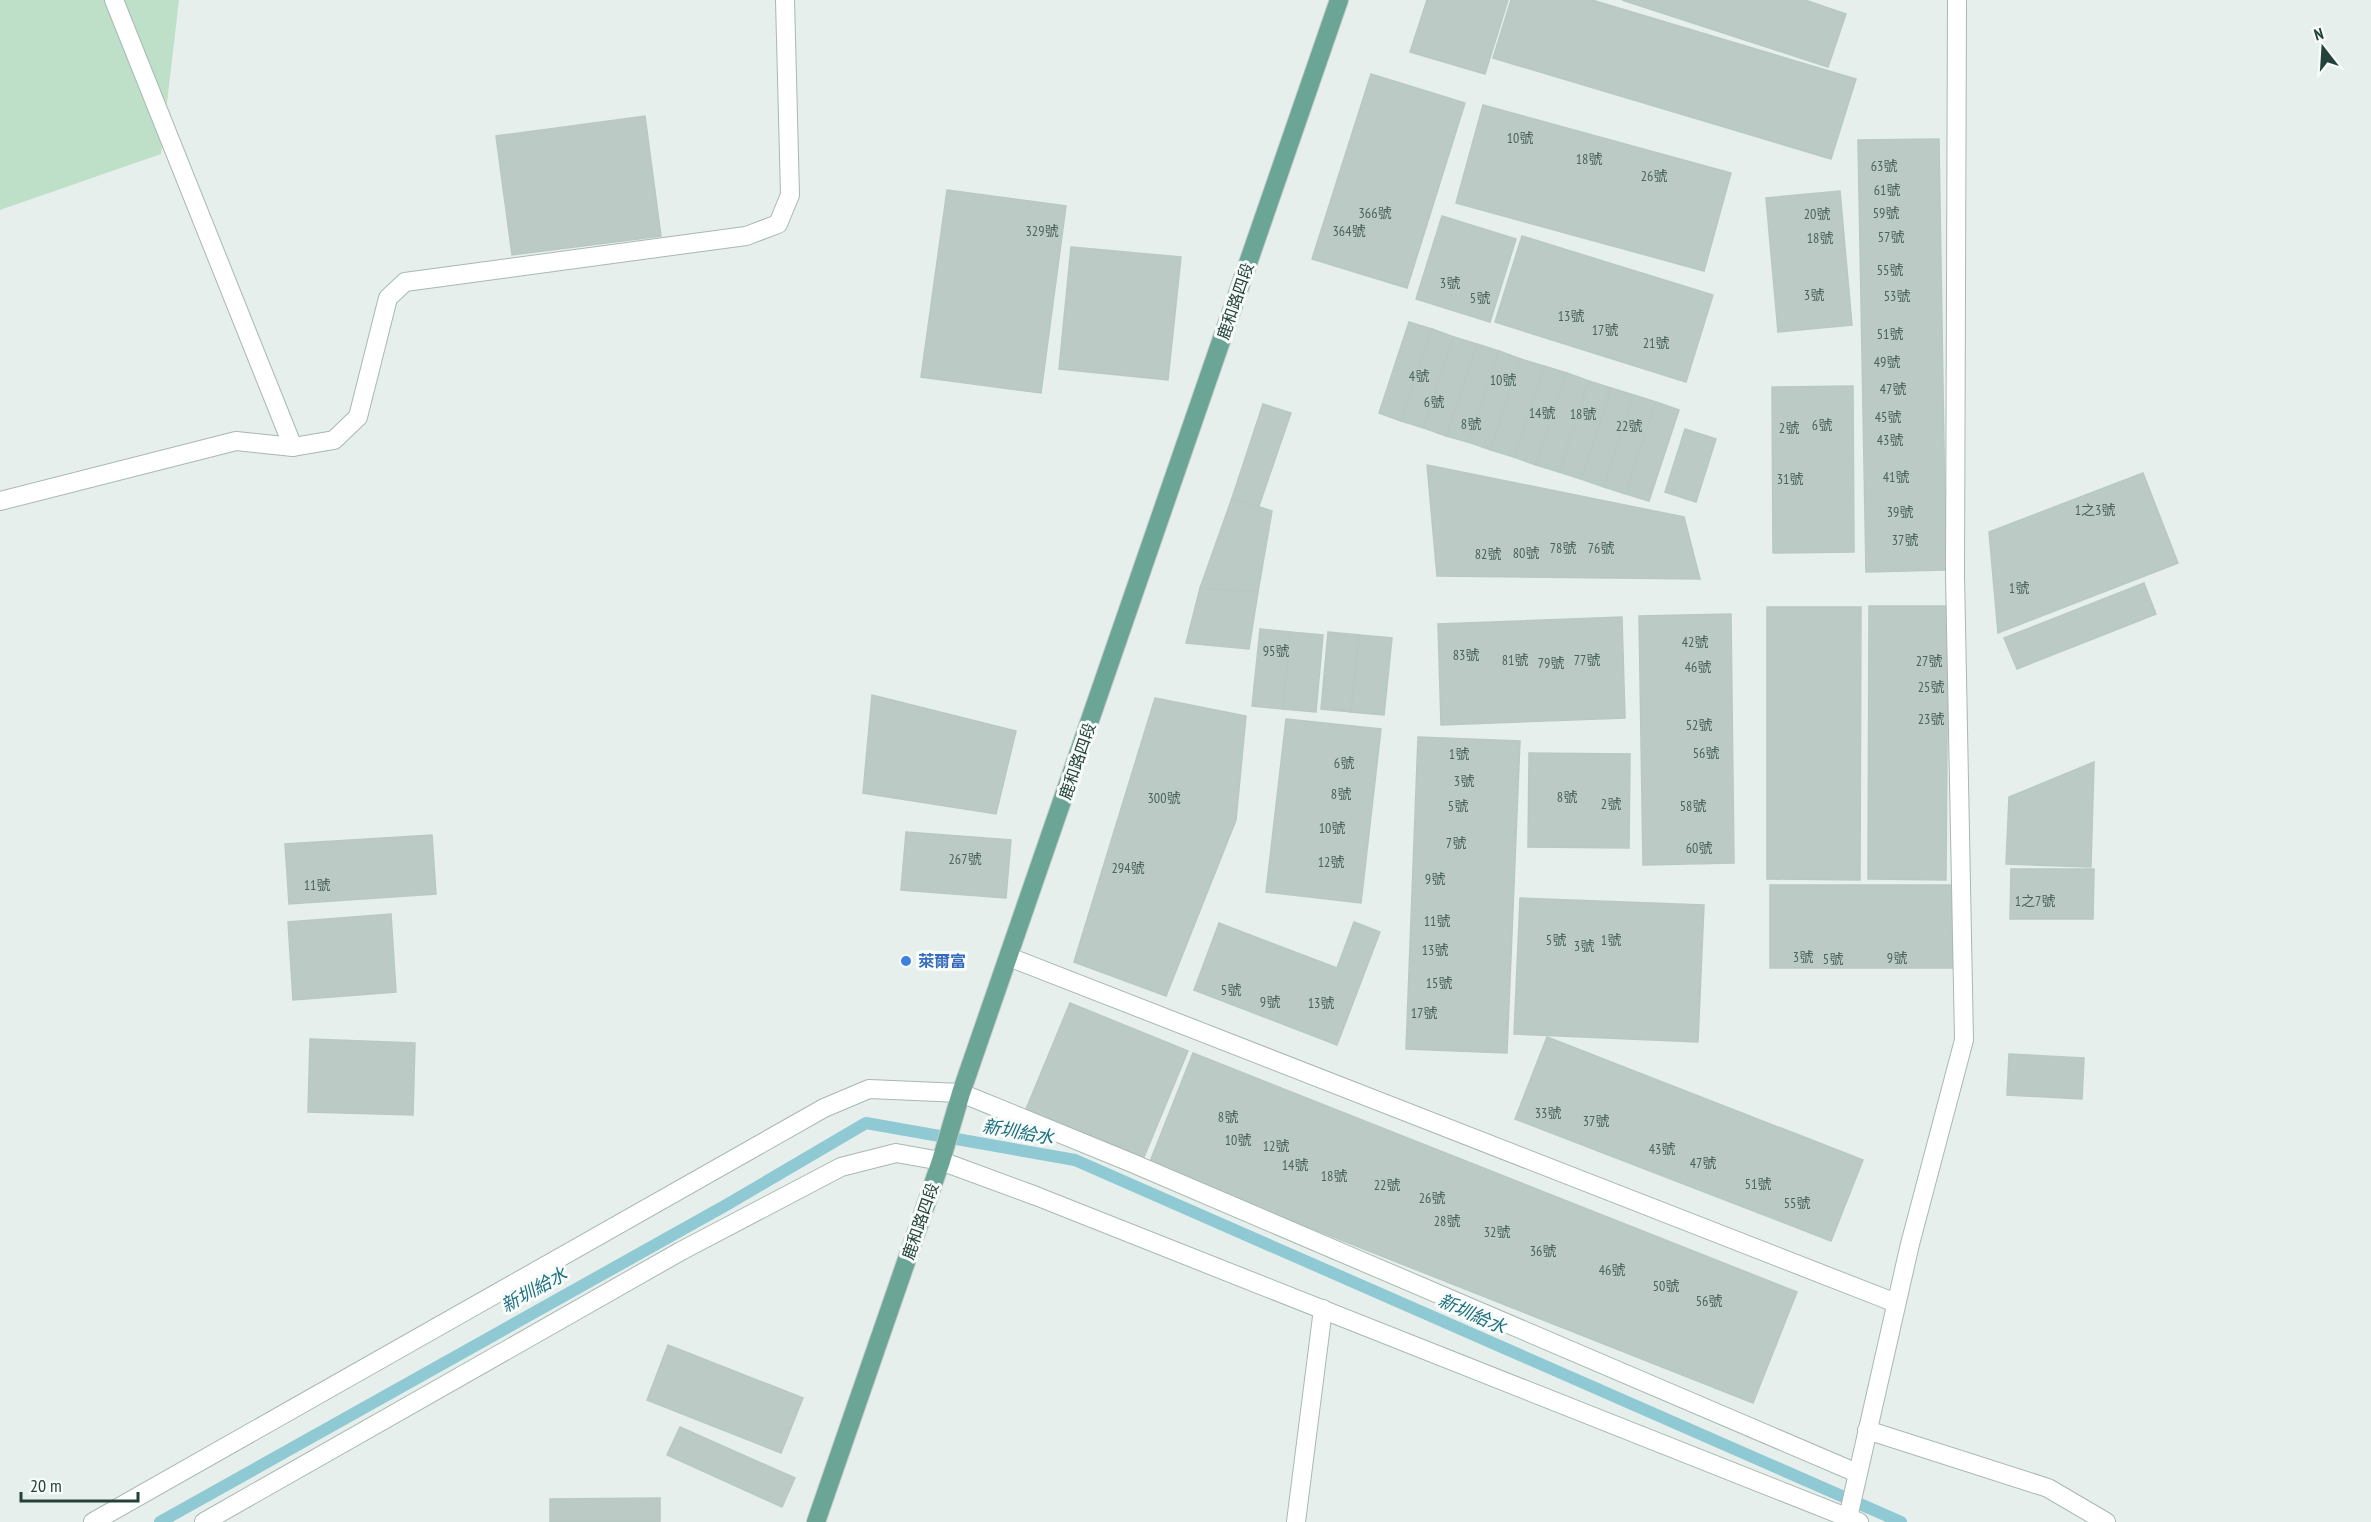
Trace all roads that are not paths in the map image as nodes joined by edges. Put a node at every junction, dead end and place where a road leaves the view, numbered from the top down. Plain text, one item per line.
1 (114, 0) edge
2 (785, 0) edge
3 (1339, 0) edge
4 (1957, 0) edge
5 (293, 447) junction
6 (0, 501) edge
7 (1009, 957) junction
8 (961, 1093) junction
9 (942, 1161) junction
10 (1896, 1303) junction
11 (1323, 1309) junction
12 (1867, 1430) junction
13 (1857, 1473) junction
14 (1851, 1520) edge
15 (93, 1522) edge
16 (204, 1522) edge
17 (816, 1522) edge
18 (1296, 1522) edge
19 (2106, 1522) edge

1 - 5 street
2 - 5 street
3 - 7 main road, 鹿和路四段
4 - 10 street
5 - 6 street
7 - 8 main road, 鹿和路四段
7 - 10 street
8 - 9 main road, 鹿和路四段
8 - 13 street
8 - 15 street
9 - 11 street
9 - 16 street
9 - 17 main road, 鹿和路四段
10 - 12 street
11 - 14 street
11 - 18 street
12 - 13 street
12 - 19 street
13 - 14 street

